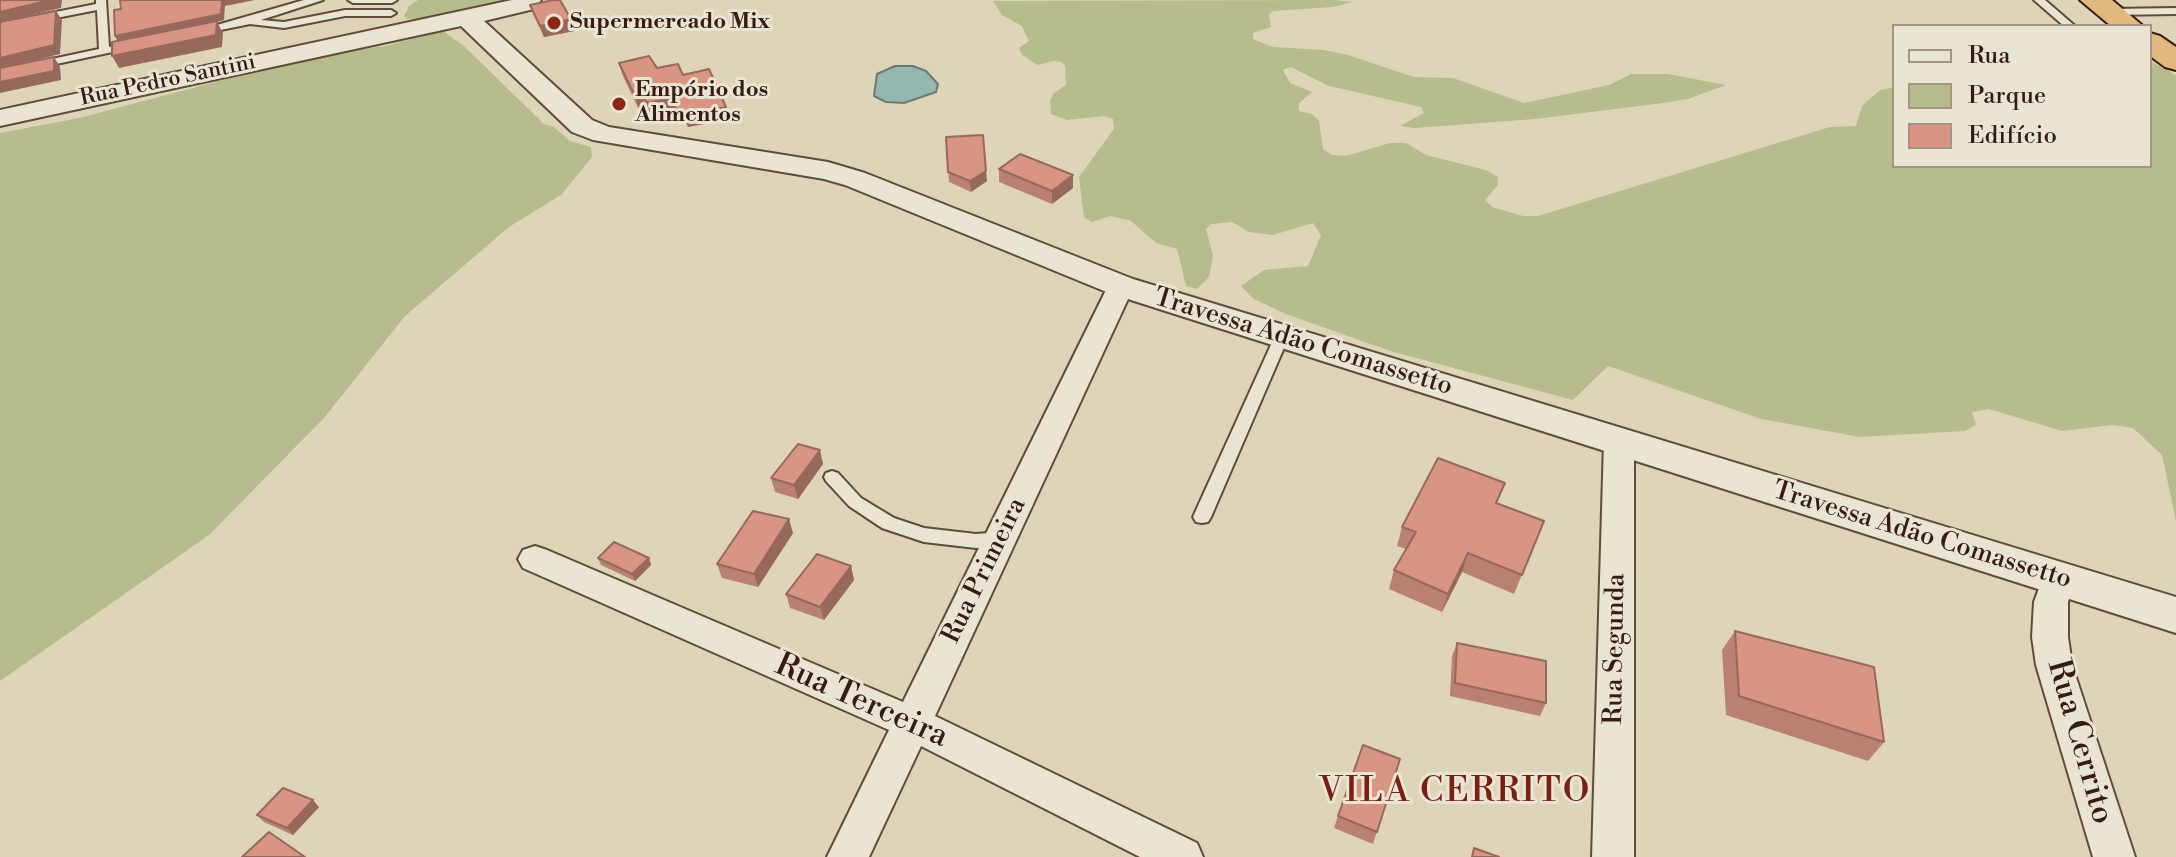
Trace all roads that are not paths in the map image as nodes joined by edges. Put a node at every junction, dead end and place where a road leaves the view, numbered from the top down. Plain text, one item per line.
1 (318, 0) edge
2 (354, 0) edge
3 (2039, 0) edge
4 (533, 1) edge
5 (101, 3) edge
6 (394, 8) edge
7 (2176, 11) edge
8 (345, 13) junction
9 (2111, 13) edge
10 (466, 18) junction
11 (248, 21) junction
12 (2068, 24) edge
13 (0, 26) edge
14 (416, 29) junction
15 (190, 33) edge
16 (147, 42) edge
17 (2152, 43) edge
18 (337, 44) junction
19 (104, 51) junction
20 (2176, 61) edge
21 (0, 73) edge
22 (0, 118) edge
23 (1121, 286) junction
24 (1282, 336) junction
25 (1619, 441) junction
26 (832, 477) dead end
27 (1202, 517) dead end
28 (1000, 539) junction
29 (535, 559) dead end
30 (2058, 578) junction
31 (2176, 615) edge
32 (912, 723) junction
33 (848, 857) edge
34 (1182, 857) edge
35 (1613, 857) edge
36 (2114, 857) edge

1 - 11 lane
2 - 6 lane
2 - 8 lane
3 - 12 lane
4 - 10 street, Rua Pedro Santini
5 - 13 lane
5 - 19 lane
6 - 8 lane
6 - 14 street
6 - 18 street, Rua Pedro Santini
7 - 9 lane
8 - 11 lane
10 - 14 street, Rua Pedro Santini
10 - 23 street, Travessa Adão Comassetto
11 - 15 lane
14 - 18 street, Rua Pedro Santini
16 - 19 lane
17 - 20 highway
18 - 22 street, Rua Pedro Santini
19 - 21 lane
23 - 24 street, Travessa Adão Comassetto
23 - 28 street, Rua Primeira
24 - 25 street, Travessa Adão Comassetto
24 - 27 lane
25 - 30 street, Travessa Adão Comassetto
25 - 35 street, Rua Segunda
26 - 28 lane
28 - 32 street, Rua Primeira
29 - 32 street, Rua Terceira
30 - 31 street, Travessa Adão Comassetto
30 - 36 street, Rua Cerrito
32 - 33 street, Rua Primeira
32 - 34 street, Rua Terceira

